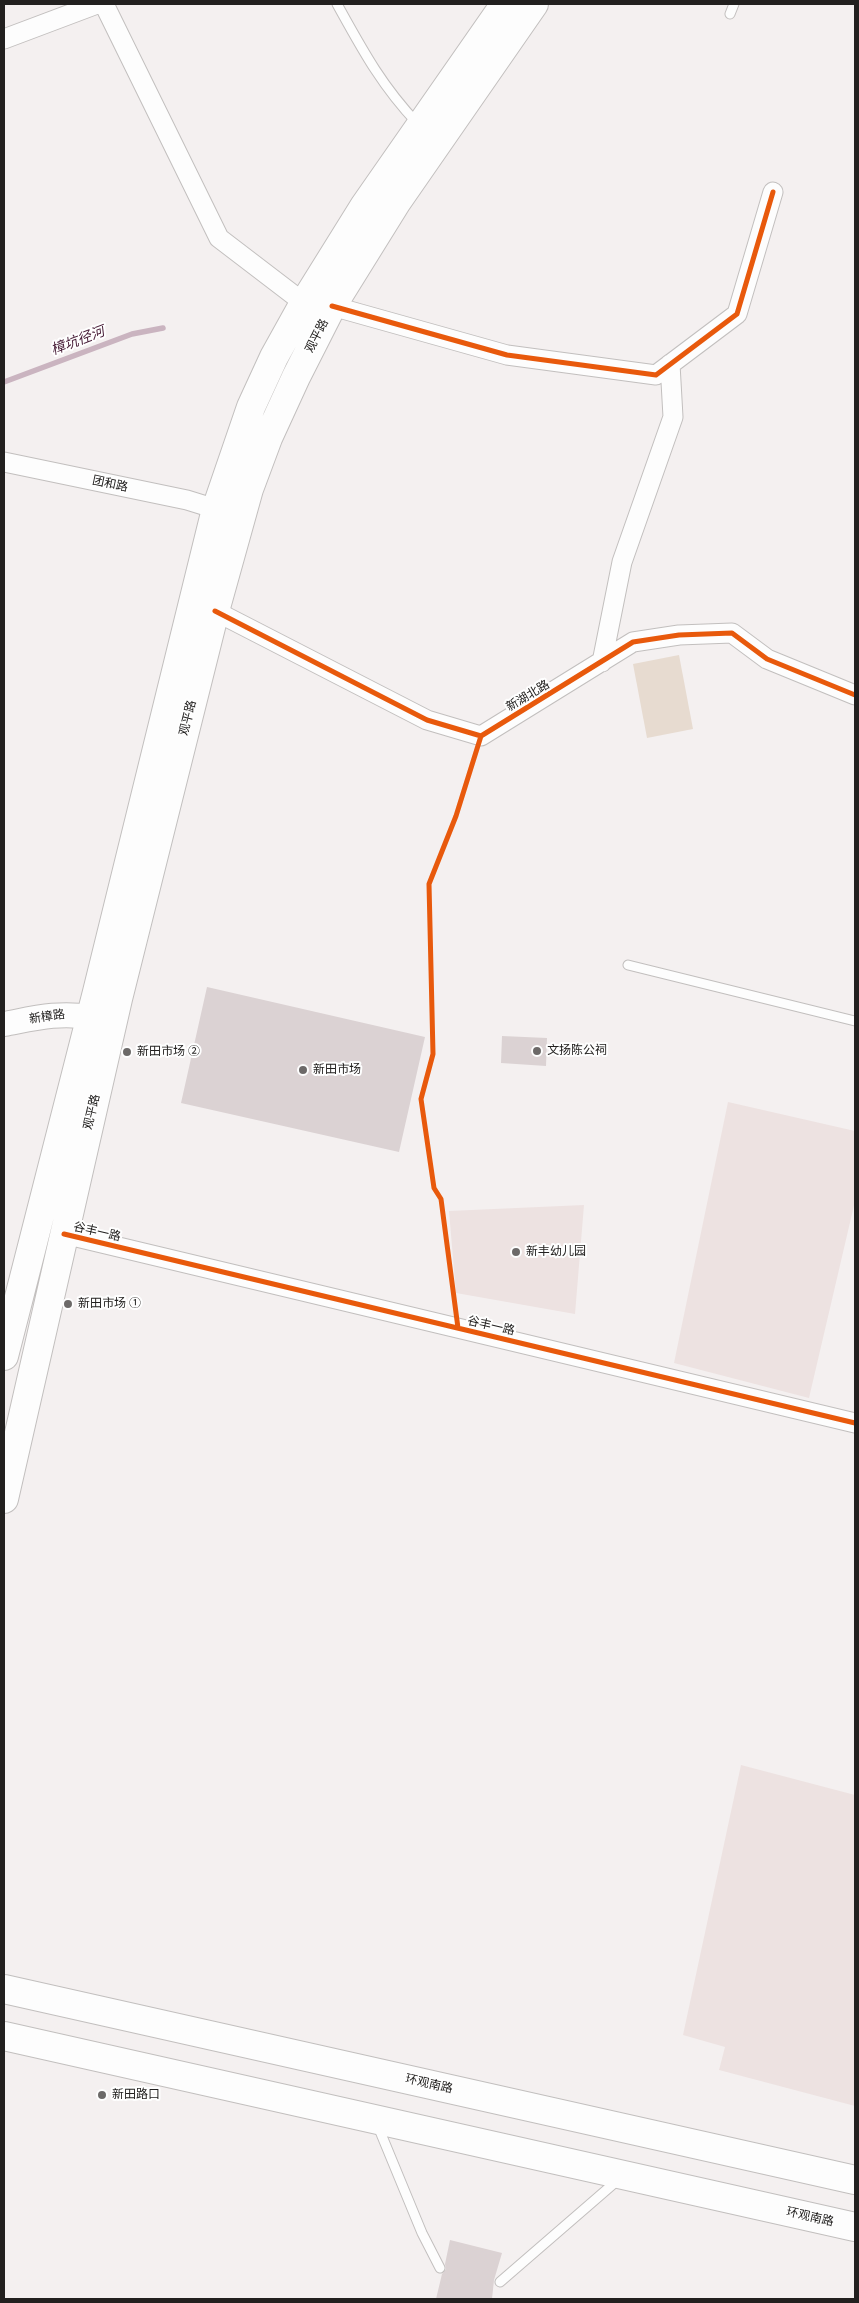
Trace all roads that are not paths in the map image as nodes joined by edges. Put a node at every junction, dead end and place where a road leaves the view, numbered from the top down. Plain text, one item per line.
1 (97, 4) edge
2 (104, 4) edge
3 (336, 4) edge
4 (505, 4) edge
5 (534, 4) edge
6 (734, 4) edge
7 (730, 14) dead end
8 (4, 39) edge
9 (430, 132) junction
10 (773, 192) dead end
11 (304, 303) junction
12 (332, 306) junction
13 (670, 364) junction
14 (4, 462) edge
15 (216, 509) junction
16 (215, 611) junction
17 (602, 662) junction
18 (855, 695) edge
19 (628, 965) dead end
20 (90, 1017) junction
21 (855, 1021) edge
22 (4, 1024) edge
23 (64, 1234) junction
24 (4, 1356) edge
25 (855, 1423) edge
26 (4, 1499) edge
27 (4, 1989) edge
28 (7, 2037) edge
29 (375, 2119) junction
30 (624, 2175) junction
31 (855, 2180) edge
32 (855, 2227) edge
33 (440, 2268) dead end
34 (500, 2282) dead end

1 - 8 street
2 - 11 street
3 - 9 lane
4 - 9 main road, 观平路
5 - 9 main road, 观平路
6 - 7 lane
9 - 11 main road, 观平路
9 - 12 main road, 观平路
10 - 13 street
11 - 15 main road, 观平路
12 - 13 street
12 - 16 main road, 观平路
13 - 17 street
14 - 15 street, 团和路
15 - 20 main road, 观平路
16 - 17 street, 新湖北路
16 - 23 main road, 观平路
17 - 18 street, 新湖北路
19 - 21 lane
20 - 22 street, 新樟路
20 - 24 main road, 观平路
23 - 25 street, 谷丰一路
23 - 26 main road, 观平路
27 - 31 main road, 环观南路
28 - 29 main road, 环观南路
29 - 30 main road, 环观南路
29 - 33 lane
30 - 32 main road, 环观南路
30 - 34 lane

